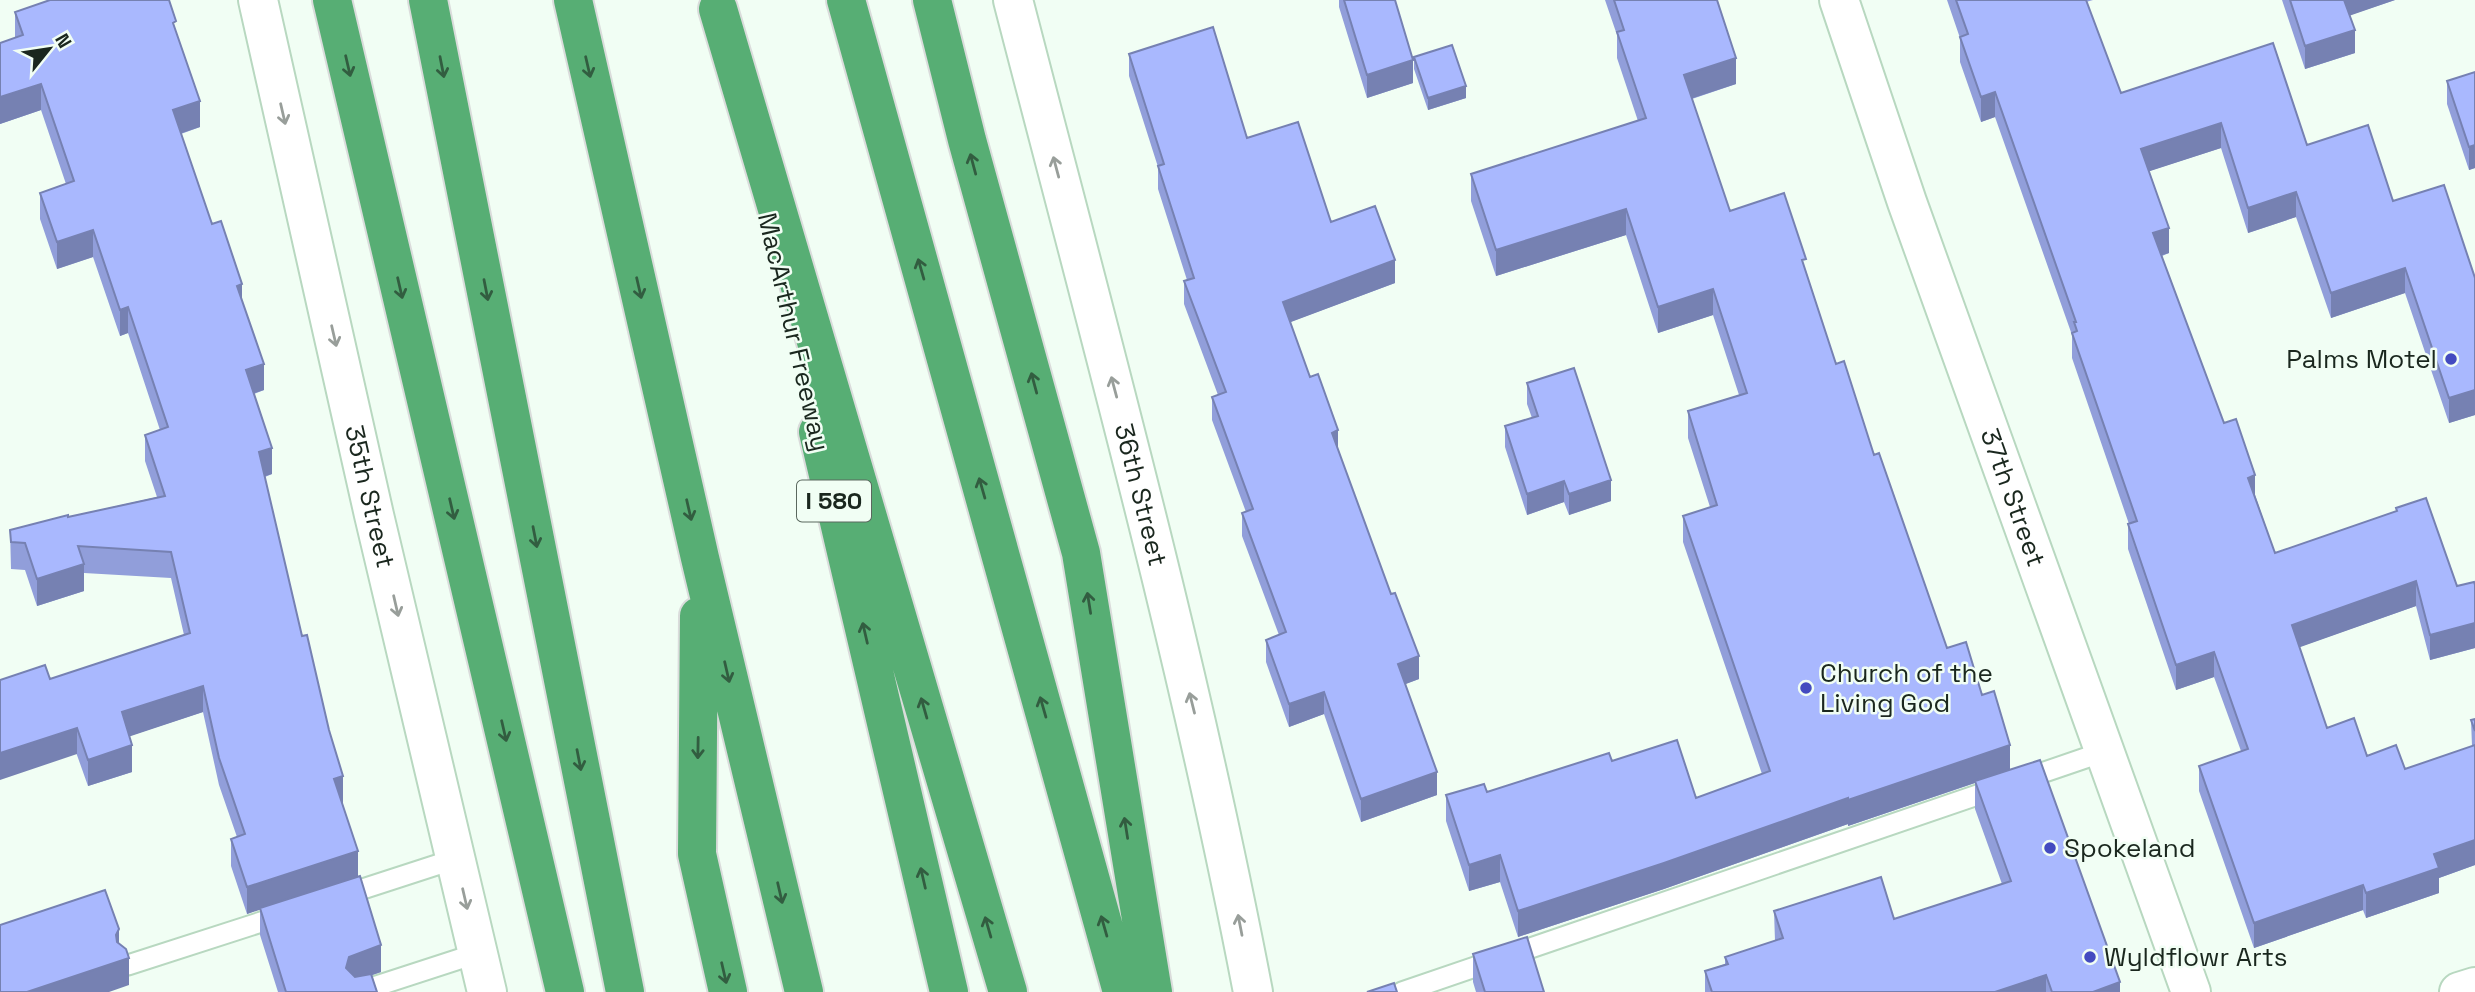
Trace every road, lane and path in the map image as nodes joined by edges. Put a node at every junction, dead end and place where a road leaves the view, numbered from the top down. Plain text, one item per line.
1 (258, 0) edge
2 (332, 0) edge
3 (428, 0) edge
4 (573, 0) edge
5 (846, 0) edge
6 (932, 0) edge
7 (1013, 0) edge
8 (1839, 0) edge
9 (717, 5) edge
10 (700, 558) junction
11 (2104, 752) junction
12 (455, 859) junction
13 (324, 901) edge
14 (298, 910) edge
15 (478, 953) junction
16 (128, 965) edge
17 (2475, 987) edge
18 (358, 992) edge
19 (487, 992) edge
20 (565, 992) edge
21 (625, 992) edge
22 (728, 992) edge
23 (804, 992) edge
24 (950, 992) edge
25 (1008, 992) edge
26 (1122, 992) edge
27 (1153, 992) edge
28 (1253, 992) edge
29 (1402, 992) edge
30 (2191, 992) edge
31 (2459, 992) edge

1 -> 12 main road, 35th Street
2 -> 20 highway
3 -> 21 highway
4 -> 10 highway
26 -> 5 highway
27 -> 6 highway
28 -> 7 main road, 36th Street
8 - 11 main road, 37th Street
24 -> 9 highway, MacArthur Freeway / I 580
25 -> 9 highway
10 -> 22 highway
10 -> 23 highway
11 - 29 lane
11 - 30 main road, 37th Street
12 - 13 lane
12 -> 15 main road, 35th Street
14 - 16 lane
15 - 18 lane
15 - 19 main road, 35th Street
17 - 31 main road

